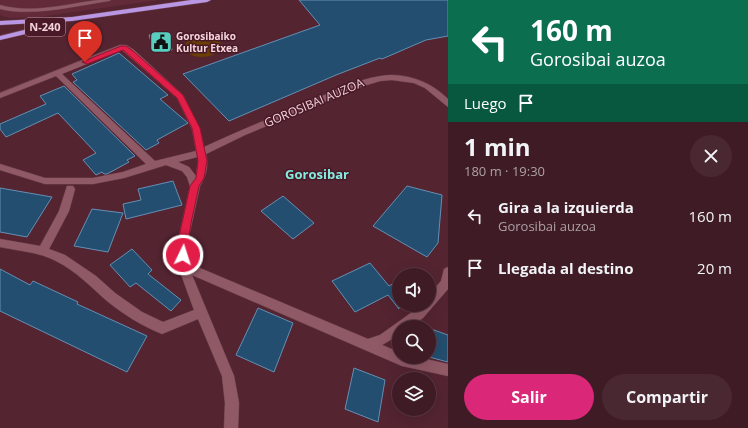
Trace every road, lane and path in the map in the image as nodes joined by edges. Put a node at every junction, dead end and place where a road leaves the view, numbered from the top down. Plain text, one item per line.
1 (109, 0) edge
2 (207, 0) edge
3 (0, 7) edge
4 (130, 11) junction
5 (0, 23) edge
6 (0, 38) edge
7 (58, 74) junction
8 (0, 96) edge
9 (448, 104) edge
10 (201, 157) junction
11 (167, 162) junction
12 (153, 165) junction
13 (0, 167) edge
14 (185, 168) junction
15 (195, 186) junction
16 (70, 189) dead end
17 (0, 243) edge
18 (43, 251) junction
19 (183, 266) junction
20 (448, 272) edge
21 (436, 295) edge
22 (201, 312) junction
23 (421, 312) edge
24 (410, 320) edge
25 (392, 332) edge
26 (368, 345) junction
27 (448, 370) edge
28 (230, 428) edge

1 - 3 lane
2 - 4 highway, N-240
4 - 5 highway, N-240
4 - 6 highway, N-240
7 - 8 street
7 - 10 street
7 - 12 street
9 - 10 street, GOROSIBAI AUZOA
10 - 11 street, GOROSIBAI AUZOA
10 - 14 street
10 - 15 street
11 - 12 street, GOROSIBAI AUZOA
11 - 14 street
12 - 13 street, GOROSIBAI AUZOA
14 - 15 street
15 - 19 street
16 - 18 street
17 - 18 street
18 - 22 street
19 - 22 street
19 - 26 street
20 - 21 street
22 - 28 street
23 - 24 street
25 - 26 street
26 - 27 street

